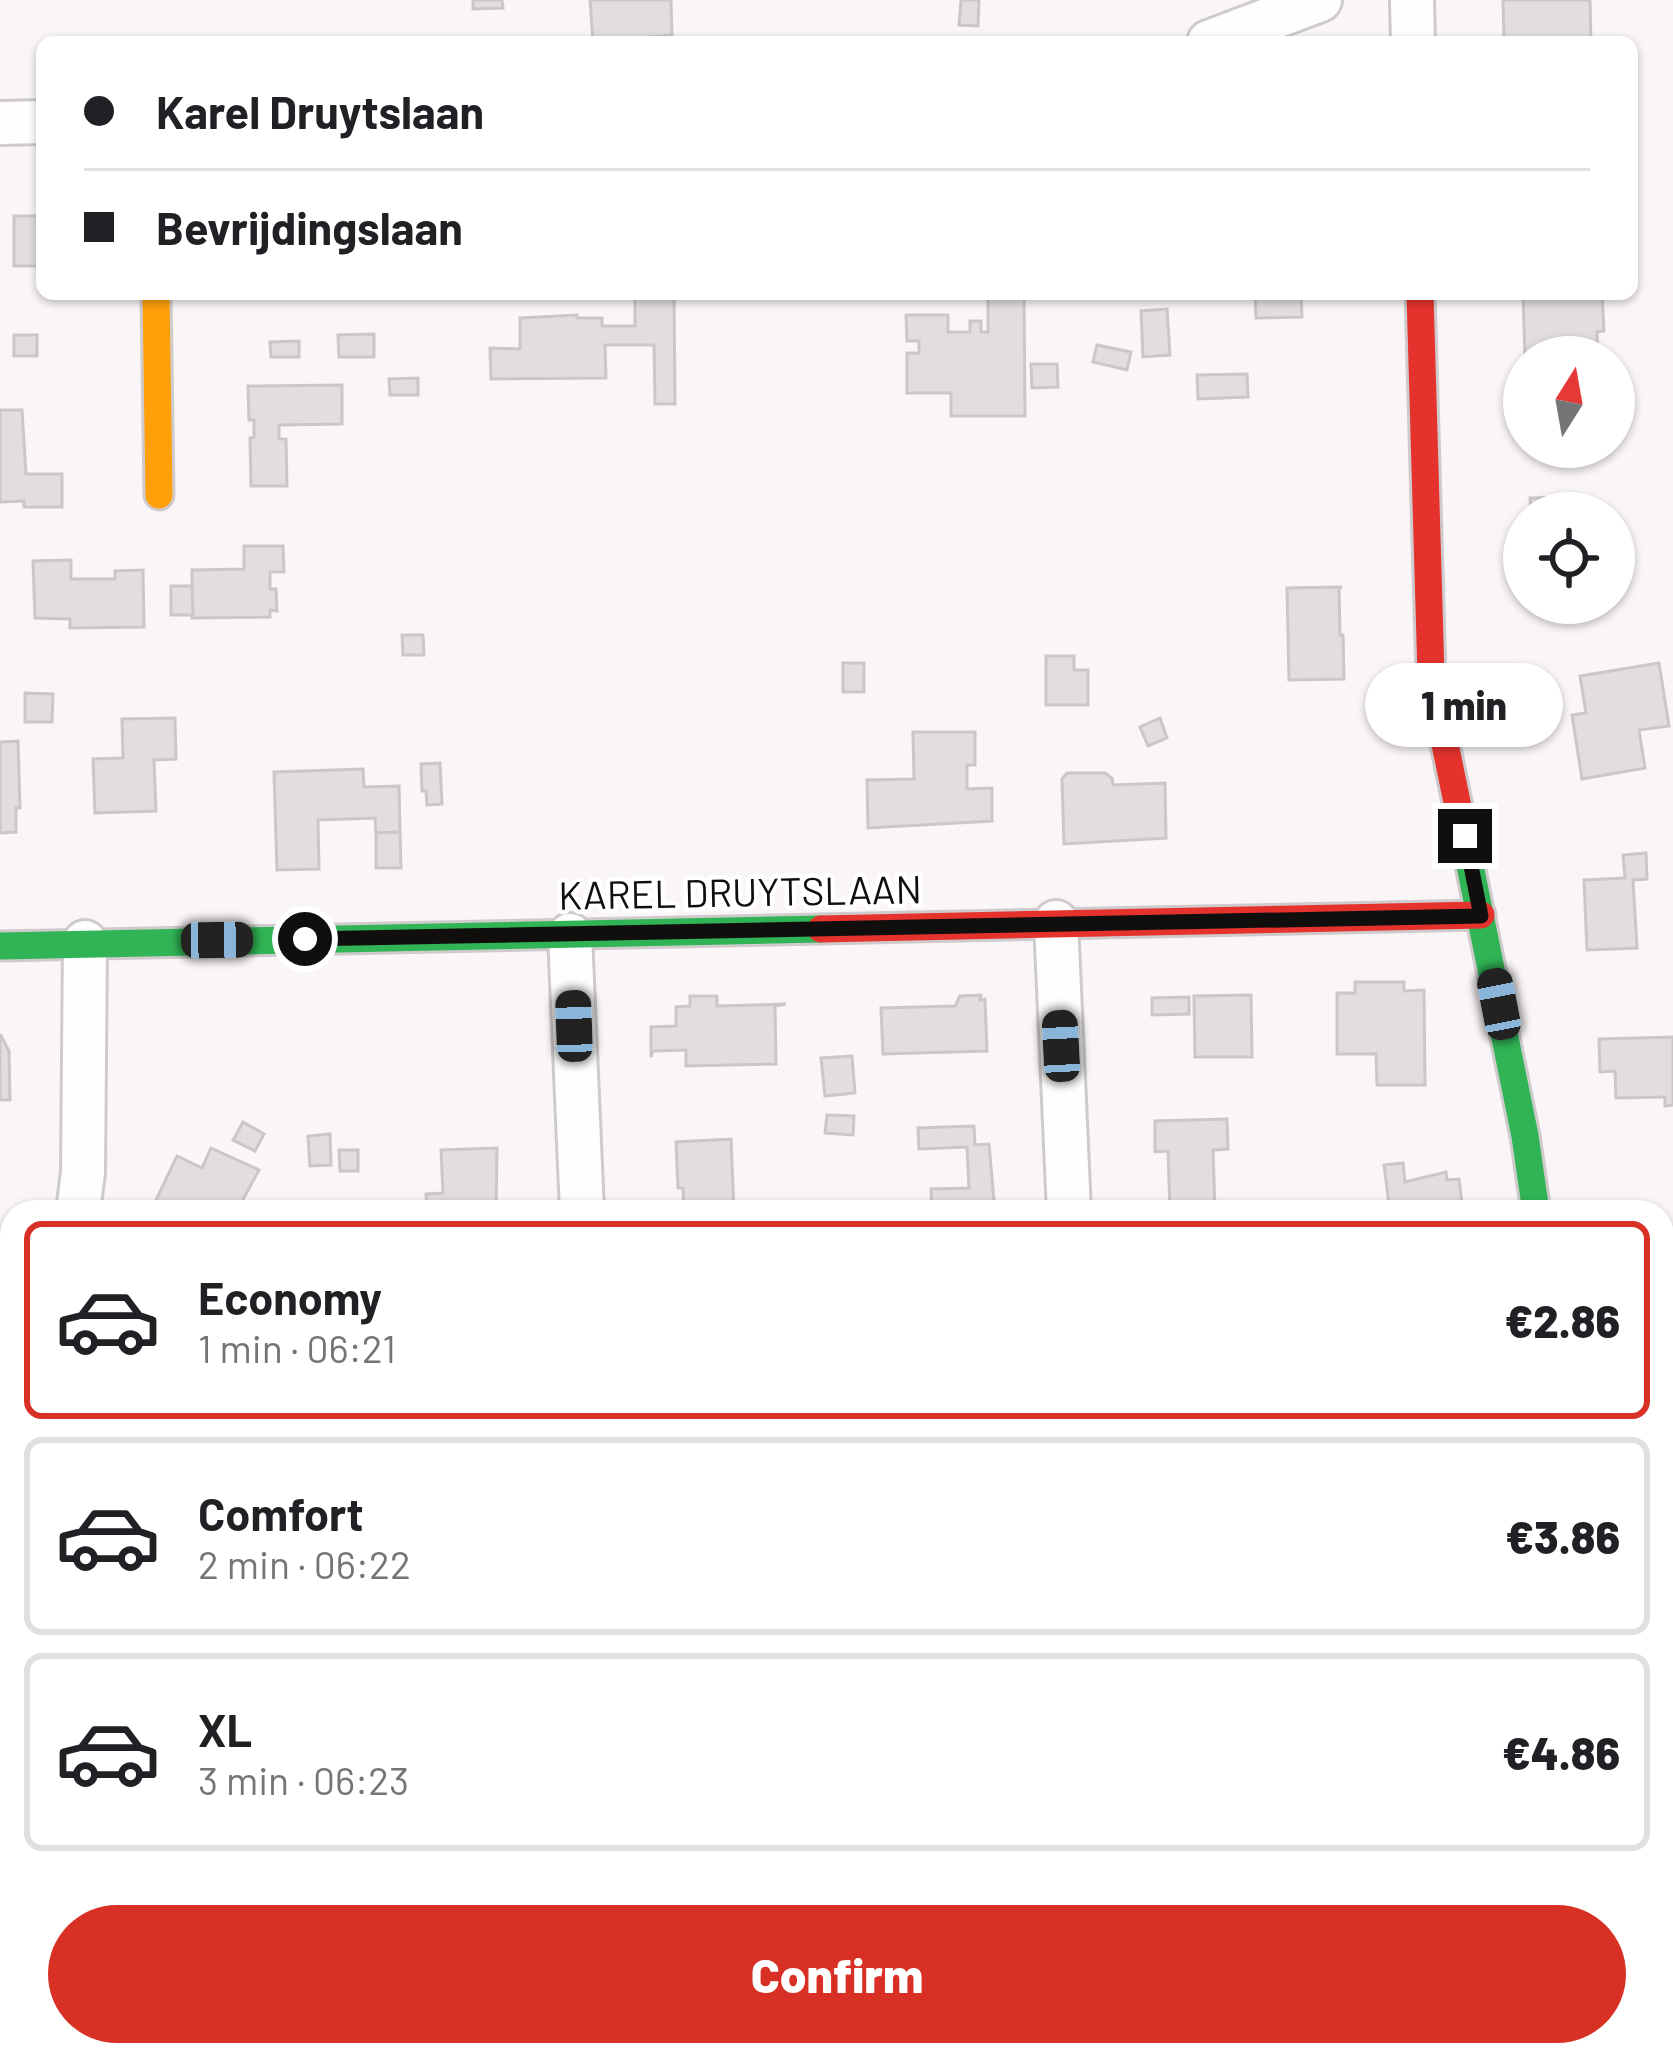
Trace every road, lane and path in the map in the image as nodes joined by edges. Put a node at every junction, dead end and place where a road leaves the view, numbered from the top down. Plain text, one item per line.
1 (1320, 0) edge
2 (1412, 0) edge
3 (1225, 36) edge
4 (1413, 36) edge
5 (36, 122) edge
6 (0, 123) edge
7 (156, 300) edge
8 (1420, 300) edge
9 (159, 495) dead end
10 (1481, 916) junction
11 (1056, 922) junction
12 (570, 934) junction
13 (85, 942) junction
14 (0, 946) edge
15 (80, 1200) edge
16 (581, 1200) edge
17 (1068, 1200) edge
18 (1534, 1200) edge

1 - 3 street
2 - 4 street
5 - 6 street
7 - 9 street
8 - 10 street
10 - 11 street, KAREL DRUYTSLAAN
10 - 18 street
11 - 12 street, KAREL DRUYTSLAAN
11 - 17 street
12 - 13 street, KAREL DRUYTSLAAN
12 - 16 street
13 - 14 street, KAREL DRUYTSLAAN
13 - 15 street

